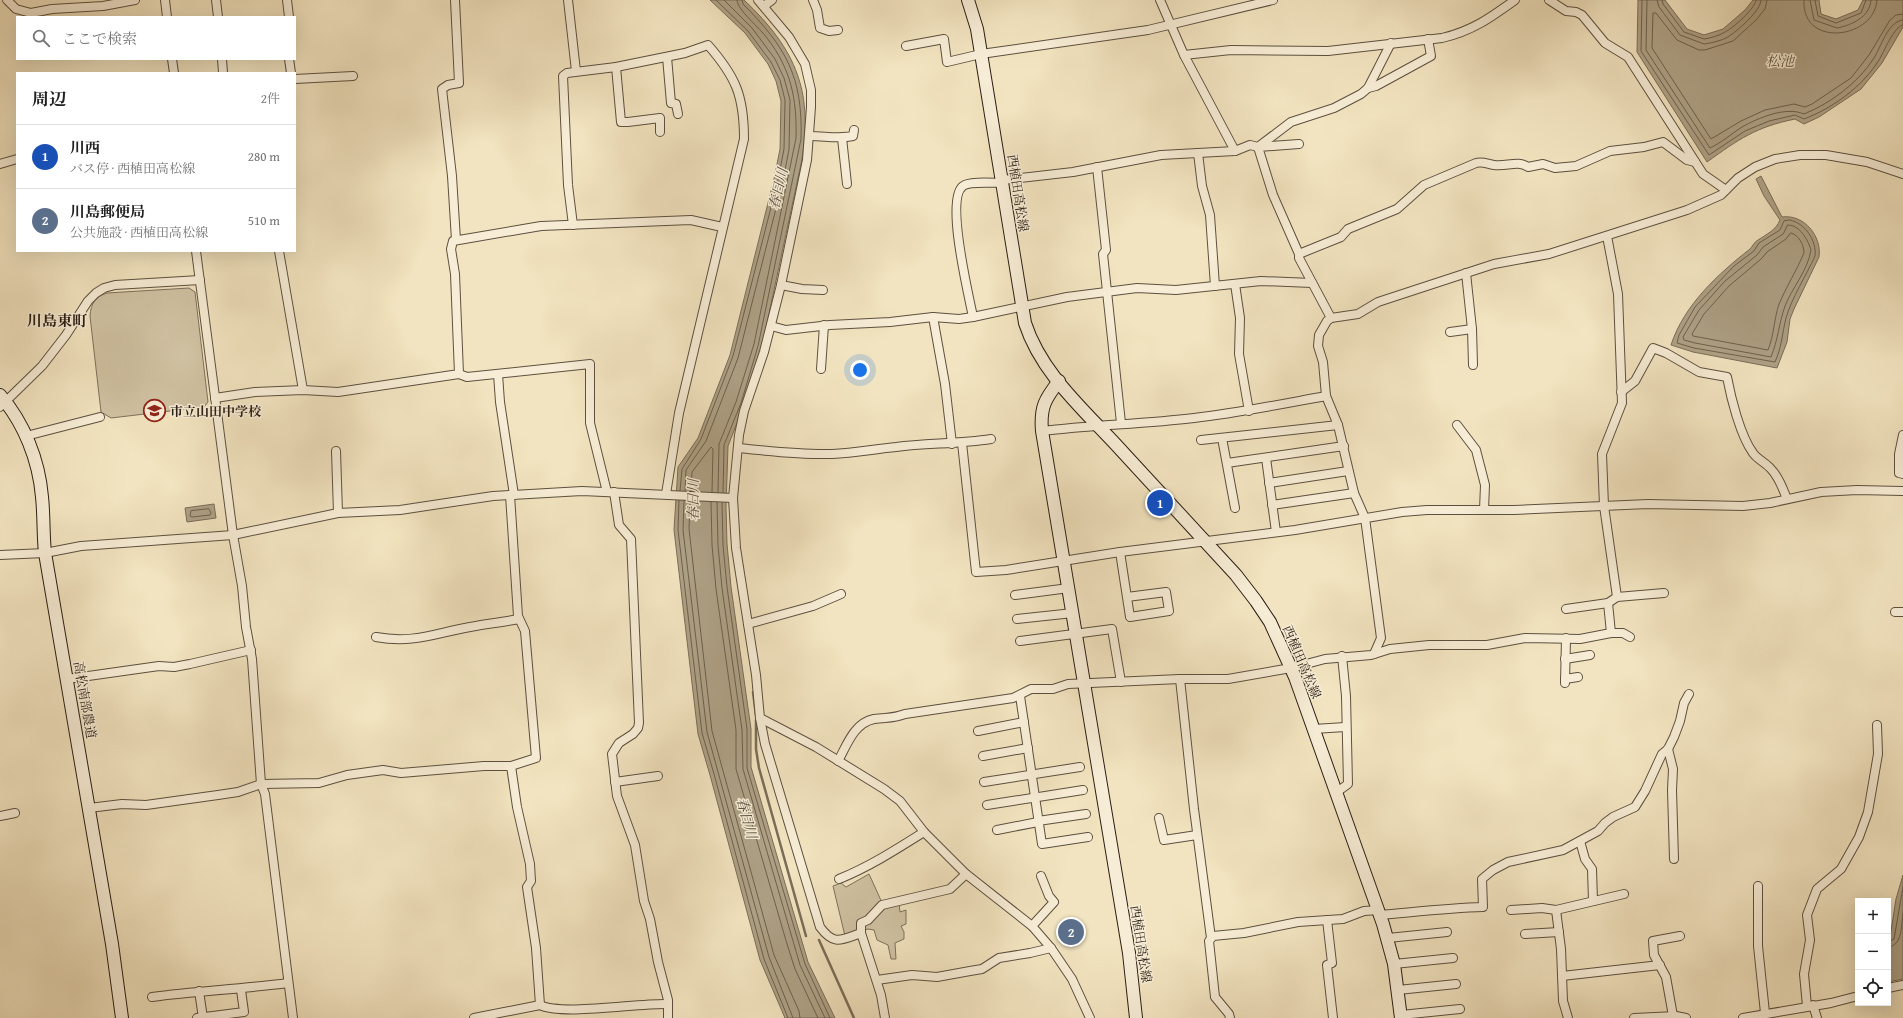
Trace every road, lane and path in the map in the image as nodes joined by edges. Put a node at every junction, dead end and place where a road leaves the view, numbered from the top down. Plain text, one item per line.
1 (7, 0) edge
2 (135, 0) edge
3 (165, 0) edge
4 (216, 0) edge
5 (287, 0) edge
6 (455, 0) edge
7 (568, 0) edge
8 (758, 0) edge
9 (772, 0) edge
10 (813, 0) edge
11 (968, 0) edge
12 (1160, 0) edge
13 (1273, 0) edge
14 (1515, 0) edge
15 (1549, 0) edge
16 (764, 6) junction
17 (167, 16) edge
18 (218, 16) edge
19 (289, 16) edge
20 (1172, 24) junction
21 (838, 30) dead end
22 (1428, 39) junction
23 (1391, 44) junction
24 (906, 46) dead end
25 (981, 54) junction
26 (1184, 55) junction
27 (667, 57) junction
28 (172, 60) edge
29 (222, 60) edge
30 (289, 60) edge
31 (616, 67) junction
32 (576, 71) junction
33 (174, 72) edge
34 (223, 72) edge
35 (291, 72) edge
36 (353, 76) dead end
37 (296, 78) edge
38 (1368, 88) junction
39 (678, 114) dead end
40 (854, 130) dead end
41 (660, 132) dead end
42 (810, 136) junction
43 (842, 138) junction
44 (1299, 144) dead end
45 (1258, 147) junction
46 (1235, 151) junction
47 (1198, 153) junction
48 (16, 159) edge
49 (1695, 162) junction
50 (0, 164) edge
51 (1097, 167) junction
52 (1903, 174) edge
53 (1002, 182) junction
54 (847, 184) dead end
55 (1726, 190) junction
56 (573, 225) junction
57 (722, 227) junction
58 (1607, 236) junction
59 (456, 240) junction
60 (196, 252) edge
61 (279, 252) edge
62 (1299, 254) junction
63 (1466, 273) junction
64 (200, 280) junction
65 (1312, 283) junction
66 (1235, 284) junction
67 (781, 285) junction
68 (1215, 286) junction
69 (823, 290) dead end
70 (1106, 292) junction
71 (1022, 305) junction
72 (973, 317) junction
73 (933, 318) junction
74 (1331, 318) junction
75 (824, 325) junction
76 (770, 326) junction
77 (1472, 329) junction
78 (1450, 332) dead end
79 (1473, 365) dead end
80 (821, 369) dead end
81 (458, 374) junction
82 (498, 374) junction
83 (1059, 381) junction
84 (302, 390) junction
85 (1621, 392) junction
86 (1326, 396) junction
87 (215, 398) junction
88 (2, 401) edge
89 (1249, 411) junction
90 (100, 417) dead end
91 (1121, 423) junction
92 (1097, 425) junction
93 (1338, 425) junction
94 (1457, 425) dead end
95 (1042, 431) junction
96 (1903, 435) edge
97 (26, 436) junction
98 (1222, 438) junction
99 (991, 439) dead end
100 (1201, 440) dead end
101 (962, 443) junction
102 (952, 444) junction
103 (1344, 446) junction
104 (738, 448) junction
105 (336, 451) dead end
106 (1266, 458) junction
107 (1227, 463) junction
108 (1348, 471) junction
109 (1903, 474) edge
110 (1269, 482) junction
111 (1903, 491) edge
112 (611, 492) junction
113 (668, 494) junction
114 (1354, 494) junction
115 (512, 495) junction
116 (731, 498) junction
117 (1786, 499) junction
118 (1272, 505) junction
119 (1604, 506) junction
120 (1234, 508) dead end
121 (1484, 510) junction
122 (338, 513) junction
123 (1365, 518) junction
124 (1276, 532) junction
125 (233, 535) junction
126 (1203, 540) junction
127 (1120, 552) junction
128 (0, 553) edge
129 (45, 553) junction
130 (1065, 562) junction
131 (1069, 588) junction
132 (1664, 593) dead end
133 (841, 594) dead end
134 (1015, 595) dead end
135 (1127, 597) junction
136 (1617, 597) junction
137 (1608, 603) junction
138 (1566, 609) dead end
139 (1073, 612) junction
140 (1017, 618) dead end
141 (519, 619) junction
142 (748, 624) junction
143 (1076, 633) junction
144 (1612, 633) junction
145 (376, 637) dead end
146 (1630, 637) dead end
147 (1381, 638) junction
148 (1566, 638) junction
149 (1020, 641) dead end
150 (1390, 649) junction
151 (251, 650) junction
152 (1374, 654) junction
153 (1342, 656) junction
154 (1590, 656) dead end
155 (1565, 659) junction
156 (1291, 668) junction
157 (1578, 677) dead end
158 (67, 679) junction
159 (1180, 679) junction
160 (1121, 682) junction
161 (1084, 684) junction
162 (1690, 694) dead end
163 (1020, 696) junction
164 (760, 718) junction
165 (1024, 722) junction
166 (1878, 725) dead end
167 (1346, 727) junction
168 (1314, 729) junction
169 (978, 731) dead end
170 (1028, 748) junction
171 (1668, 749) junction
172 (983, 756) dead end
173 (838, 761) junction
174 (511, 766) junction
175 (1080, 767) dead end
176 (1032, 774) junction
177 (658, 776) dead end
178 (615, 782) junction
179 (984, 782) dead end
180 (261, 784) junction
181 (1083, 790) dead end
182 (1337, 792) junction
183 (1035, 797) junction
184 (987, 805) dead end
185 (89, 808) junction
186 (15, 813) dead end
187 (1086, 814) dead end
188 (0, 816) edge
189 (1159, 818) dead end
190 (1038, 822) junction
191 (997, 830) dead end
192 (924, 832) junction
193 (1197, 835) junction
194 (1088, 837) dead end
195 (1580, 841) junction
196 (1674, 859) dead end
197 (966, 874) junction
198 (1041, 876) dead end
199 (839, 879) dead end
200 (1758, 886) dead end
201 (1624, 894) dead end
202 (1593, 901) junction
203 (1511, 910) dead end
204 (1556, 910) junction
205 (1379, 912) junction
206 (1327, 920) junction
207 (1032, 926) junction
208 (1447, 932) dead end
209 (1559, 932) junction
210 (861, 933) junction
211 (1525, 934) dead end
212 (1680, 936) dead end
213 (1211, 938) junction
214 (1388, 938) junction
215 (1051, 948) junction
216 (1453, 958) dead end
217 (1394, 964) junction
218 (1660, 965) junction
219 (1562, 976) junction
220 (876, 980) junction
221 (288, 983) junction
222 (1456, 984) dead end
223 (1903, 985) edge
224 (1891, 987) edge
225 (242, 990) junction
226 (1398, 990) junction
227 (200, 991) junction
228 (152, 997) dead end
229 (1855, 997) edge
230 (667, 1004) junction
231 (540, 1005) junction
232 (1810, 1006) junction
233 (1460, 1009) dead end
234 (1765, 1013) junction
235 (1673, 1016) junction
236 (1401, 1017) edge
237 (122, 1018) edge
238 (201, 1018) edge
239 (293, 1018) edge
240 (474, 1018) edge
241 (668, 1018) edge
242 (885, 1018) edge
243 (1090, 1018) edge
244 (1136, 1018) edge
245 (1230, 1018) edge
246 (1333, 1018) edge
247 (1568, 1018) edge
248 (1634, 1018) edge
249 (1686, 1018) edge
250 (1743, 1018) edge
251 (1817, 1018) edge

1 - 2 street
3 - 17 street
4 - 18 street
5 - 19 street
6 - 59 street
7 - 32 street
8 - 16 street
9 - 16 street
10 - 21 street
11 - 25 main road, 西植田高松線
12 - 20 street
13 - 20 street
14 - 22 street
15 - 49 street
16 - 42 street
20 - 25 street
20 - 26 street
22 - 23 street
22 - 38 street
23 - 26 street
23 - 38 street
24 - 25 street
25 - 53 main road, 西植田高松線
26 - 46 street
27 - 31 street
27 - 39 street
27 - 57 street
28 - 33 street
29 - 34 street
30 - 35 street
31 - 32 street
31 - 41 street
32 - 56 street
36 - 37 street
38 - 45 street
40 - 43 street
42 - 43 street
42 - 67 street
43 - 54 street
44 - 45 street
45 - 46 street
45 - 62 street
46 - 47 street
47 - 51 street
47 - 68 street
48 - 50 street
49 - 55 street
49 - 62 street
51 - 53 street
51 - 70 street
52 - 55 street
53 - 71 main road, 西植田高松線
53 - 72 street
55 - 58 street
56 - 57 street
56 - 59 street
57 - 113 street
58 - 63 street
58 - 85 street
59 - 81 street
60 - 64 street
61 - 84 street
62 - 65 street
63 - 74 street
63 - 77 street
64 - 87 street
64 - 88 street
65 - 66 street
65 - 74 street
66 - 68 street
66 - 89 street
67 - 69 street
67 - 76 street
68 - 70 street
70 - 71 street
70 - 91 street
71 - 72 street
71 - 83 main road, 西植田高松線
72 - 73 street
73 - 75 street
73 - 102 street
74 - 86 street
75 - 76 street
75 - 80 street
76 - 104 street
77 - 78 street
77 - 79 street
81 - 82 street
81 - 84 street
82 - 112 street
82 - 115 street
83 - 92 main road, 西植田高松線
83 - 95 main road, 西植田高松線
84 - 87 street
85 - 117 street
85 - 119 street
86 - 89 street
86 - 93 street
87 - 125 street
88 - 97 main road, 高松南部農道
89 - 91 street
90 - 97 street
91 - 92 street
92 - 95 street
92 - 126 main road, 西植田高松線
93 - 98 street
93 - 103 street
94 - 121 street
95 - 130 main road, 西植田高松線
96 - 109 street
97 - 129 main road, 高松南部農道
98 - 100 street
98 - 107 street
99 - 101 street
101 - 102 street
101 - 130 street
102 - 104 street
103 - 106 street
103 - 108 street
104 - 116 street
105 - 122 street
106 - 107 street
106 - 110 street
107 - 120 street
108 - 110 street
108 - 114 street
110 - 118 street
111 - 117 street
112 - 113 street
112 - 115 street
112 - 178 street
113 - 116 street
114 - 118 street
114 - 123 street
115 - 122 street
115 - 141 street
116 - 142 street
117 - 119 street
118 - 124 street
119 - 121 street
119 - 136 street
121 - 123 street
122 - 125 street
123 - 124 street
123 - 147 street
124 - 126 street
125 - 129 street
125 - 151 street
126 - 127 street
126 - 156 main road, 西植田高松線
127 - 130 street
127 - 135 street
128 - 129 street
129 - 158 main road, 高松南部農道
130 - 131 main road, 西植田高松線
131 - 134 street
131 - 139 main road, 西植田高松線
132 - 136 street
133 - 142 street
135 - 135 street
136 - 137 street
137 - 138 street
137 - 144 street
139 - 140 street
139 - 143 main road, 西植田高松線
141 - 145 street
141 - 174 street
142 - 164 street
143 - 149 street
143 - 160 street
143 - 161 main road, 西植田高松線
144 - 146 street
144 - 148 street
147 - 150 street
147 - 152 street
148 - 150 street
148 - 155 street
150 - 152 street
151 - 158 street
151 - 180 street
152 - 153 street
153 - 156 street
153 - 167 street
154 - 155 street
155 - 157 street
156 - 159 street
156 - 168 main road, 西植田高松線
158 - 185 main road, 高松南部農道
159 - 160 street
159 - 193 street
160 - 161 street
161 - 163 street
161 - 244 main road, 西植田高松線
162 - 171 street
163 - 165 street
163 - 173 street
164 - 173 street
164 - 210 street
165 - 169 street
165 - 170 street
166 - 232 street
167 - 168 street
167 - 182 street
168 - 182 main road, 西植田高松線
170 - 172 street
170 - 176 street
171 - 195 street
171 - 196 street
173 - 192 street
174 - 180 street
174 - 231 street
175 - 176 street
176 - 179 street
176 - 183 street
177 - 178 street
178 - 230 street
180 - 185 street
180 - 221 street
181 - 183 street
182 - 205 main road, 西植田高松線
183 - 184 street
183 - 190 street
185 - 237 main road, 高松南部農道
186 - 188 street
187 - 190 street
189 - 193 street
190 - 191 street
190 - 194 street
192 - 197 street
192 - 199 street
193 - 213 street
195 - 202 street
195 - 205 street
197 - 207 street
197 - 210 street
198 - 207 street
200 - 234 street
201 - 202 street
202 - 204 street
203 - 204 street
204 - 209 street
205 - 206 street
205 - 214 main road, 西植田高松線
206 - 213 street
206 - 246 street
207 - 215 street
208 - 214 street
209 - 211 street
209 - 219 street
210 - 220 street
212 - 218 street
213 - 245 street
214 - 217 main road, 西植田高松線
215 - 220 street
215 - 243 street
216 - 217 street
217 - 226 main road, 西植田高松線
218 - 219 street
218 - 235 street
219 - 247 street
220 - 242 street
221 - 225 street
221 - 239 street
222 - 226 street
223 - 224 street
225 - 227 street
225 - 238 street
226 - 236 main road, 西植田高松線
227 - 228 street
227 - 238 street
229 - 232 street
230 - 231 street
230 - 241 street
231 - 240 street
232 - 234 street
232 - 251 street
233 - 236 street
234 - 250 street
235 - 248 street
235 - 249 street

